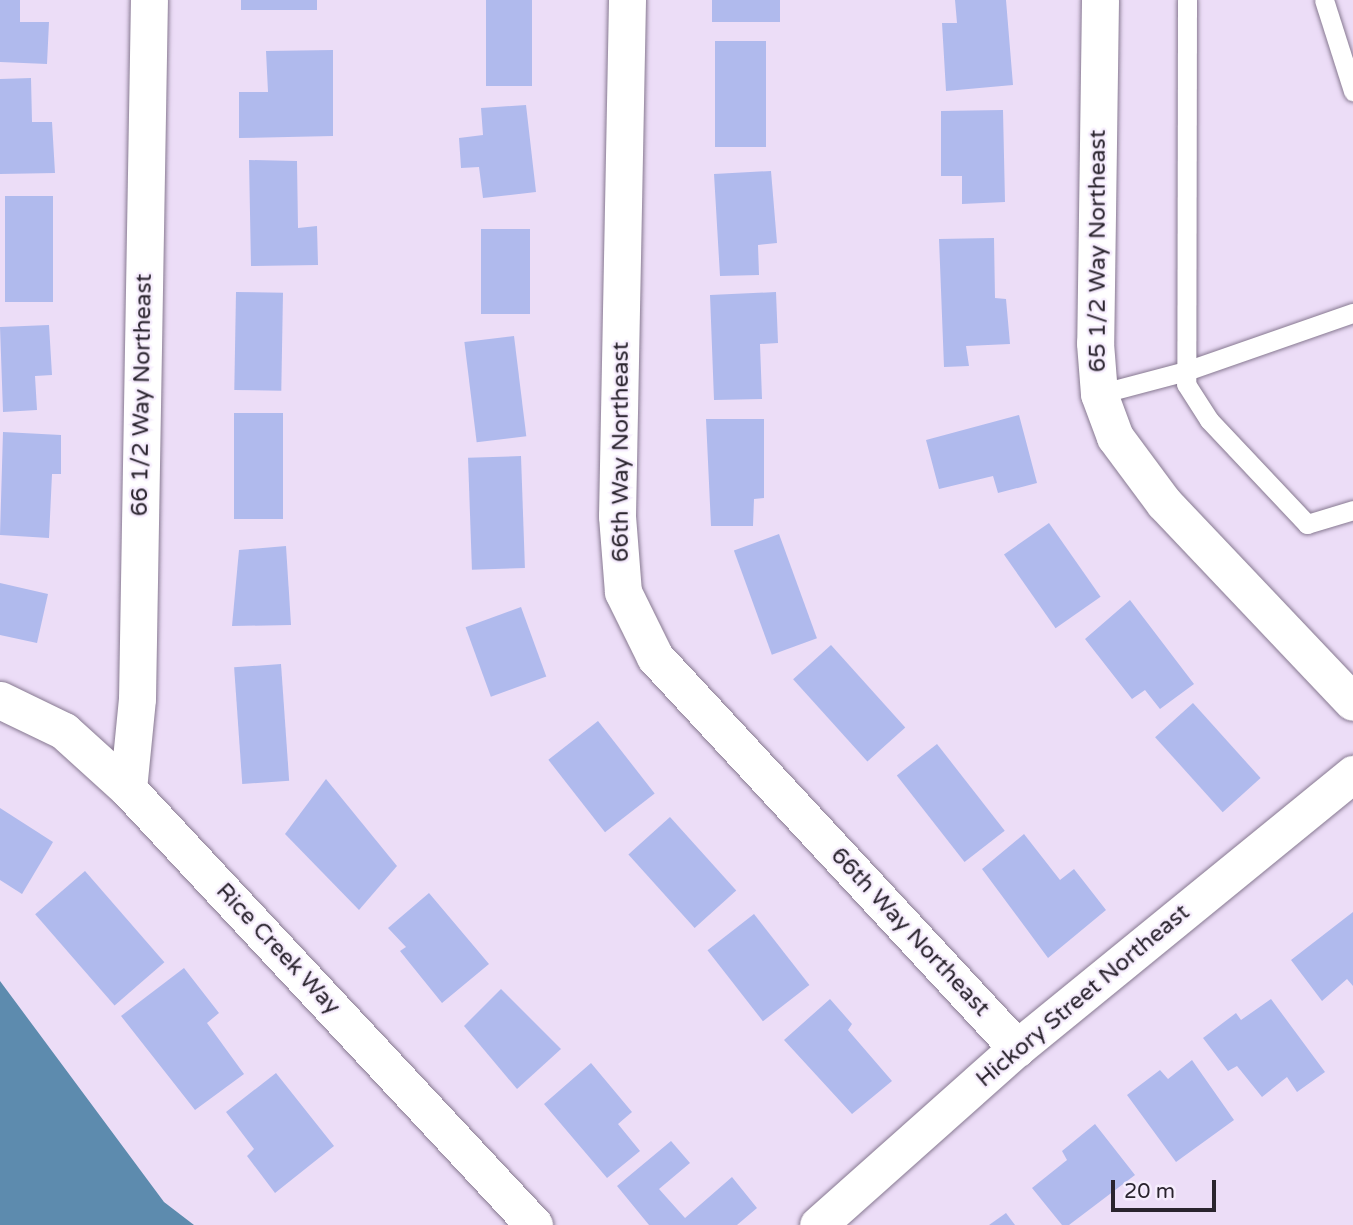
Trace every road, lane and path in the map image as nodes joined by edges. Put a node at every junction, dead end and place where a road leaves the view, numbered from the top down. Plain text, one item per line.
1 (149, 0) edge
2 (626, 0) edge
3 (1100, 0) edge
4 (1187, 0) edge
5 (1324, 0) edge
6 (1353, 91) edge
7 (1353, 313) edge
8 (1186, 371) junction
9 (1099, 394) junction
10 (1353, 509) edge
11 (0, 700) edge
12 (1353, 702) edge
13 (1353, 774) edge
14 (128, 789) junction
15 (1017, 1048) junction
16 (534, 1225) edge
17 (818, 1225) edge

1 - 14 street, 66 1/2 Way Northeast
2 - 15 street, 66th Way Northeast
3 - 9 street, 65 1/2 Way Northeast
4 - 8 lane
5 - 6 lane
7 - 8 lane
8 - 9 lane
8 - 10 lane
9 - 12 street, 65 1/2 Way Northeast
11 - 14 street, Rice Creek Way
13 - 15 street, Hickory Street Northeast
14 - 16 street, Rice Creek Way
15 - 17 street, Hickory Street Northeast

